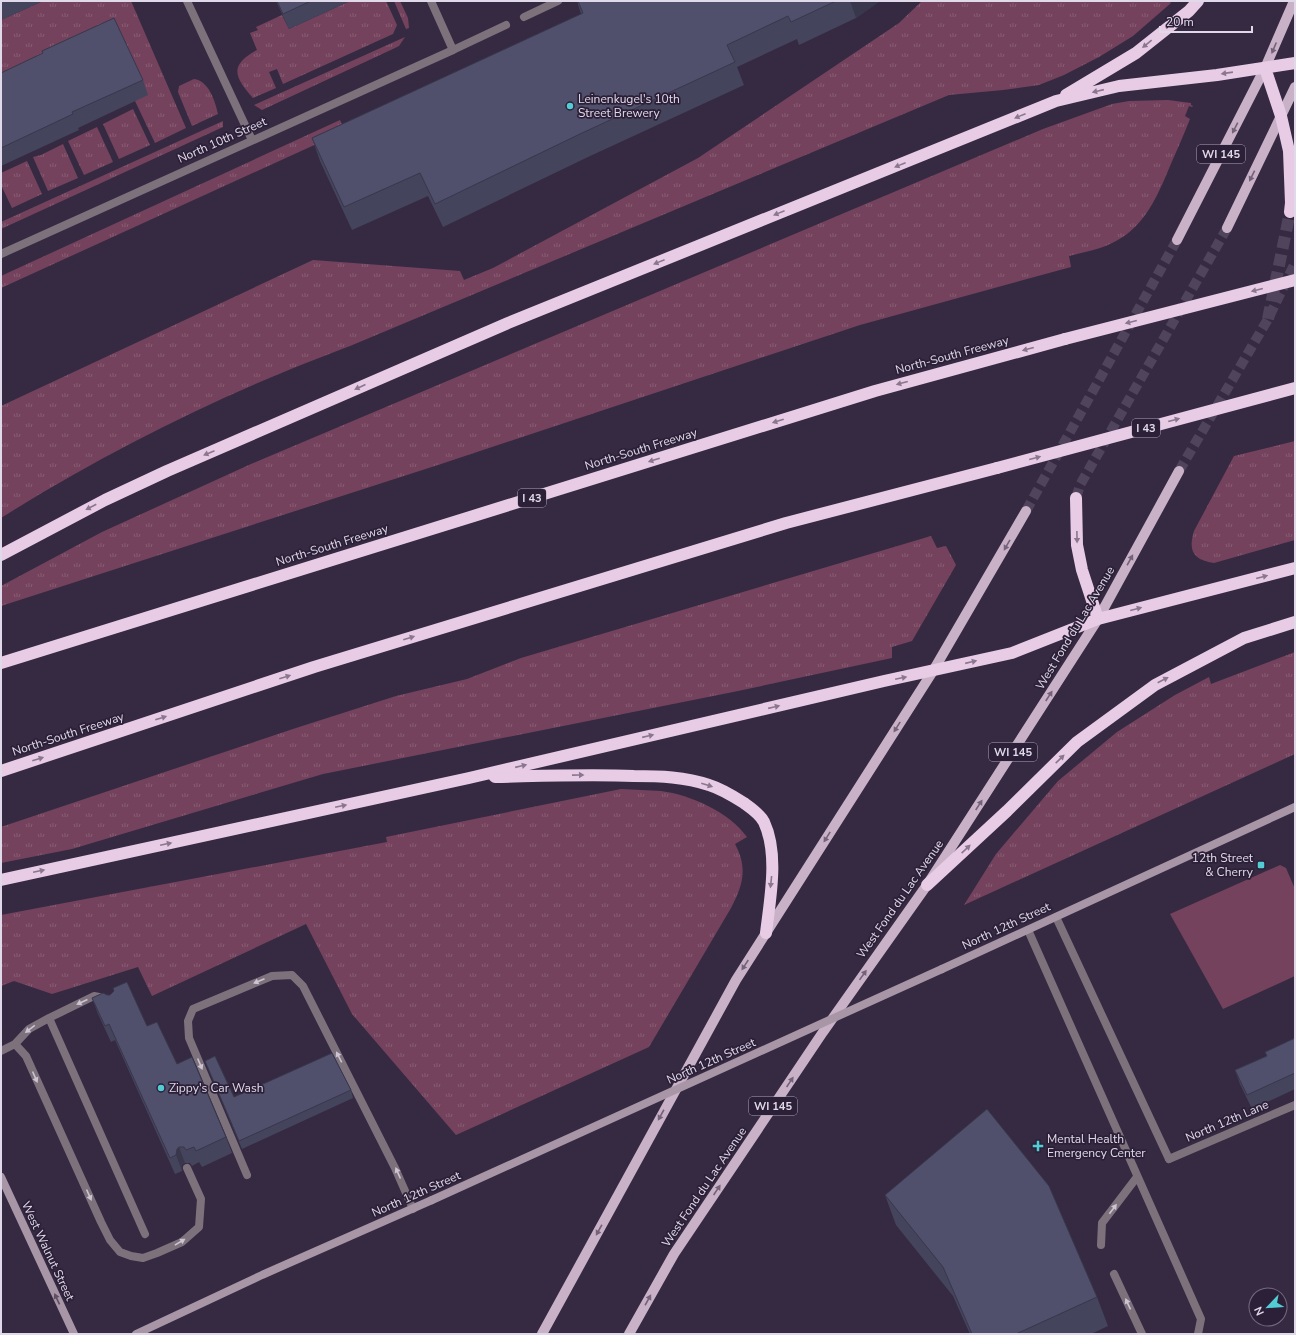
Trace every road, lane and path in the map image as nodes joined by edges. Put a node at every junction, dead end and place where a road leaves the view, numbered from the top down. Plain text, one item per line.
1 (187, 1) edge
2 (431, 1) edge
3 (558, 1) edge
4 (1198, 1) edge
5 (1294, 1) edge
6 (524, 17) dead end
7 (506, 25) dead end
8 (453, 50) junction
9 (1295, 64) edge
10 (1265, 68) junction
11 (1295, 87) edge
12 (1056, 101) junction
13 (1281, 116) junction
14 (252, 140) junction
15 (1290, 212) tunnel mouth
16 (1227, 228) tunnel mouth
17 (1177, 240) tunnel mouth
18 (1, 254) edge
19 (1295, 280) edge
20 (1295, 388) edge
21 (1179, 471) tunnel mouth
22 (1076, 498) tunnel mouth
23 (1026, 511) tunnel mouth
24 (1, 555) edge
25 (1295, 568) edge
26 (1098, 619) junction
27 (1295, 622) edge
28 (1, 663) edge
29 (933, 671) junction
30 (1, 771) edge
31 (469, 778) junction
32 (1295, 807) edge
33 (1, 880) edge
34 (927, 885) junction
35 (1056, 916) junction
36 (1028, 930) junction
37 (766, 933) junction
38 (108, 1001) edge
39 (49, 1018) junction
40 (15, 1044) junction
41 (1, 1051) edge
42 (1295, 1105) edge
43 (187, 1168) dead end
44 (247, 1175) dead end
45 (1, 1177) edge
46 (1137, 1177) junction
47 (413, 1209) junction
48 (145, 1234) dead end
49 (1102, 1245) dead end
50 (1114, 1274) dead end
51 (74, 1334) edge
52 (136, 1334) edge
53 (542, 1334) edge
54 (629, 1334) edge
55 (1142, 1334) edge
56 (1198, 1334) edge

1 - 14 street
2 - 8 street
3 - 6 street
4 -> 12 highway
5 -> 10 main road, WI 145
7 - 8 street, North 10th Street
8 - 14 street, North 10th Street
9 - 10 highway
10 -> 12 highway
10 - 13 highway
10 -> 17 main road, WI 145
11 - 13 main road, WI 145
12 -> 24 highway
13 - 15 highway
13 -> 16 main road, WI 145
14 - 18 street, North 10th Street
19 -> 28 highway, North-South Freeway / I 43, bridge
30 -> 20 highway, North-South Freeway / I 43, bridge
26 -> 21 main road, West Fond du Lac Avenue / WI 145
22 -> 26 highway
23 -> 29 main road
26 -> 25 highway
29 -> 26 highway
34 -> 26 main road, West Fond du Lac Avenue / WI 145
34 -> 27 highway
31 -> 29 highway
29 -> 37 main road
33 -> 31 highway
31 -> 37 highway
32 - 35 street, North 12th Street
54 -> 34 main road, West Fond du Lac Avenue / WI 145
35 - 36 street, North 12th Street
35 - 42 street, North 12th Lane
36 - 46 street
36 - 47 street, North 12th Street, bridge
37 -> 53 main road
38 -> 39 street
39 -> 40 street
39 - 48 street
40 - 41 street
40 -> 43 street
47 -> 44 street
51 -> 45 street, West Walnut Street
49 -> 46 street
46 - 56 street
47 - 52 street, North 12th Street
55 -> 50 street

